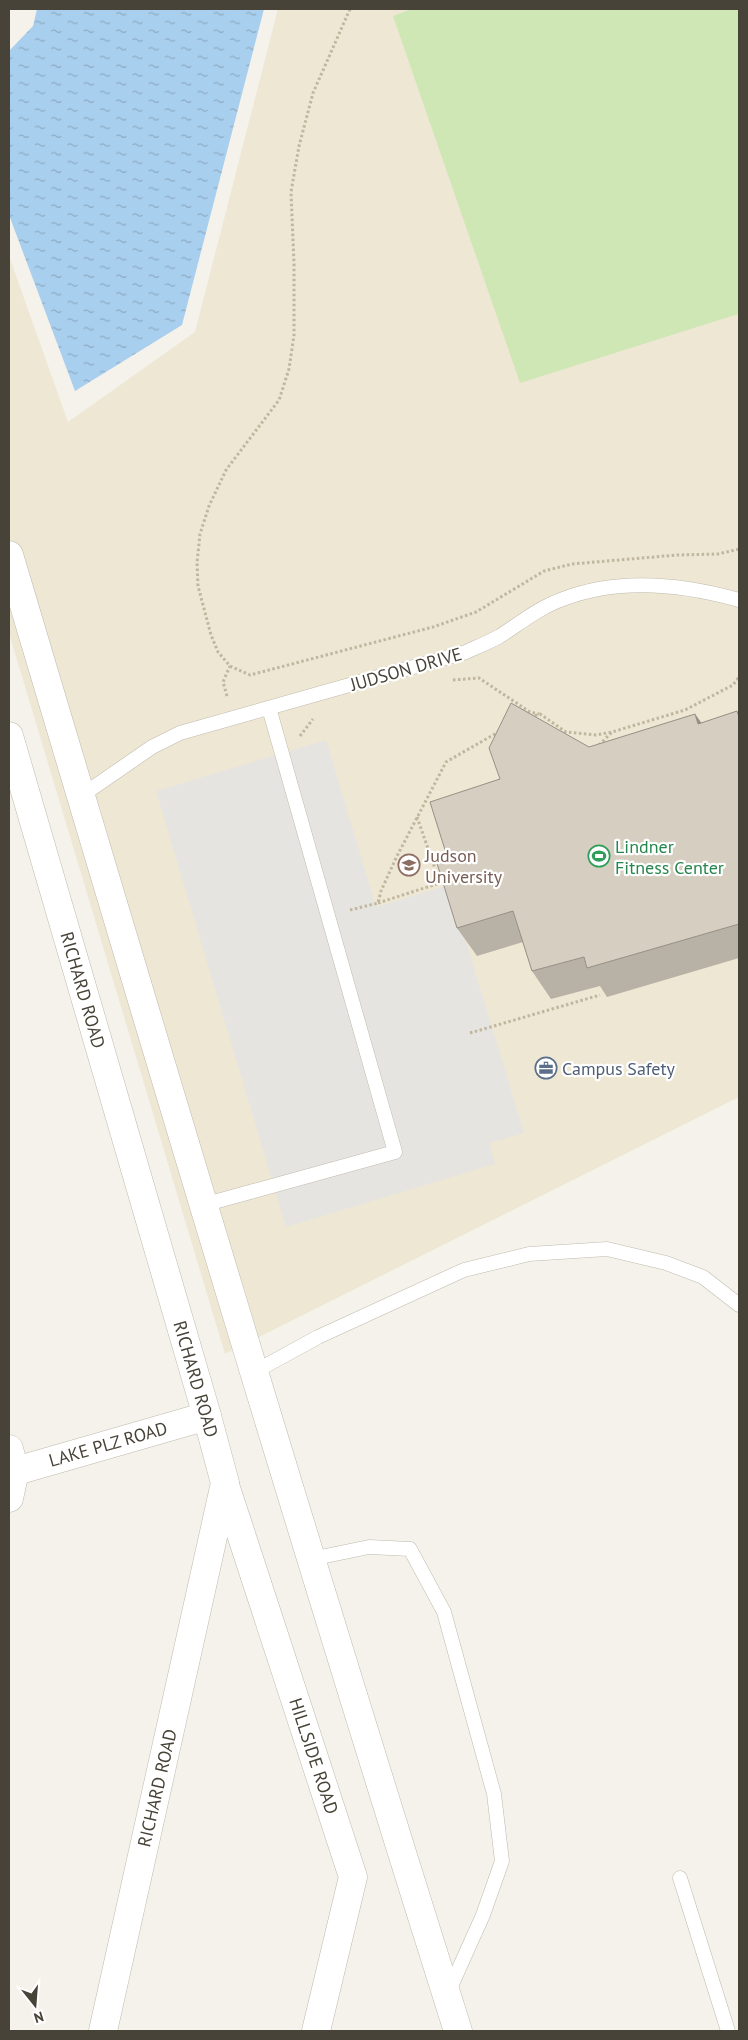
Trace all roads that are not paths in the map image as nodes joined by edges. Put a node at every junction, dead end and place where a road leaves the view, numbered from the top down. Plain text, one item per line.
1 (9, 555) edge
2 (739, 600) edge
3 (268, 708) junction
4 (9, 736) edge
5 (81, 796) junction
6 (203, 1205) junction
7 (739, 1305) edge
8 (254, 1372) junction
9 (207, 1416) junction
10 (11, 1464) edge
11 (225, 1483) junction
12 (9, 1498) edge
13 (311, 1558) junction
14 (680, 1878) dead end
15 (447, 1996) junction
16 (103, 2031) edge
17 (316, 2031) edge
18 (458, 2031) edge
19 (728, 2031) edge

1 - 5 street
2 - 3 lane, JUDSON DRIVE
3 - 5 lane, JUDSON DRIVE
3 - 6 lane
4 - 9 street, RICHARD ROAD
5 - 6 street
6 - 8 street
7 - 8 lane
8 - 13 street
9 - 10 street, LAKE PLZ ROAD
9 - 11 street, RICHARD ROAD
10 - 12 street
11 - 16 street, RICHARD ROAD
11 - 17 street, HILLSIDE ROAD
13 - 15 street
13 - 15 lane
14 - 19 lane
15 - 18 street

